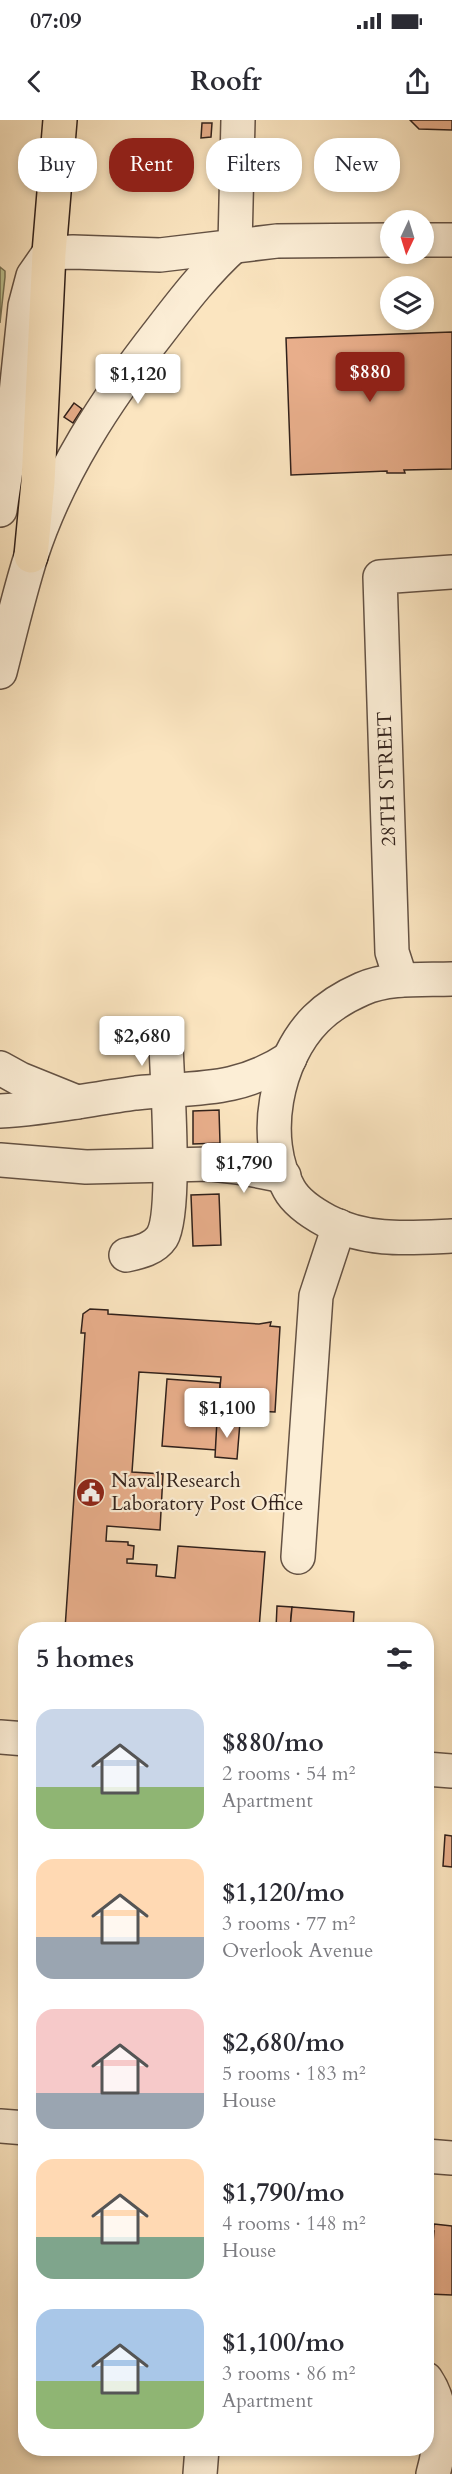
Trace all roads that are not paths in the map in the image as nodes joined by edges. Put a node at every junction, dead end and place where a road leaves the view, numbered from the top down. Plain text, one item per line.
1 (60, 120) edge
2 (238, 120) edge
3 (380, 240) edge
4 (434, 240) edge
5 (452, 240) edge
6 (235, 245) junction
7 (49, 254) junction
8 (0, 510) edge
9 (31, 556) junction
10 (452, 572) edge
11 (0, 672) edge
12 (452, 979) edge
13 (401, 980) junction
14 (166, 1044) dead end
15 (290, 1058) junction
16 (0, 1068) edge
17 (167, 1091) junction
18 (81, 1103) junction
19 (0, 1111) edge
20 (0, 1160) edge
21 (169, 1165) junction
22 (86, 1167) junction
23 (284, 1176) junction
24 (0, 1183) edge
25 (339, 1226) junction
26 (452, 1236) edge
27 (126, 1254) dead end
28 (298, 1557) dead end
29 (0, 1737) edge
30 (18, 1738) edge
31 (434, 1770) edge
32 (452, 1771) edge
33 (0, 2126) edge
34 (18, 2127) edge
35 (434, 2157) edge
36 (452, 2158) edge
37 (434, 2393) edge
38 (201, 2456) edge
39 (200, 2474) edge
40 (433, 2474) edge

1 - 7 highway
2 - 6 street
3 - 6 street
4 - 5 street
6 - 7 street
6 - 9 street
7 - 8 street
7 - 9 highway
9 - 11 street
10 - 13 street, 28TH STREET
12 - 13 street
13 - 15 street
14 - 17 street
15 - 17 street
15 - 23 street
16 - 18 street
17 - 18 street
17 - 21 street
18 - 19 street
20 - 22 street
21 - 22 street
21 - 23 street
21 - 27 street
22 - 24 street
23 - 25 street
25 - 26 street
25 - 28 street
29 - 30 street
31 - 32 street
33 - 34 street
35 - 36 street
37 - 40 street
38 - 39 street

